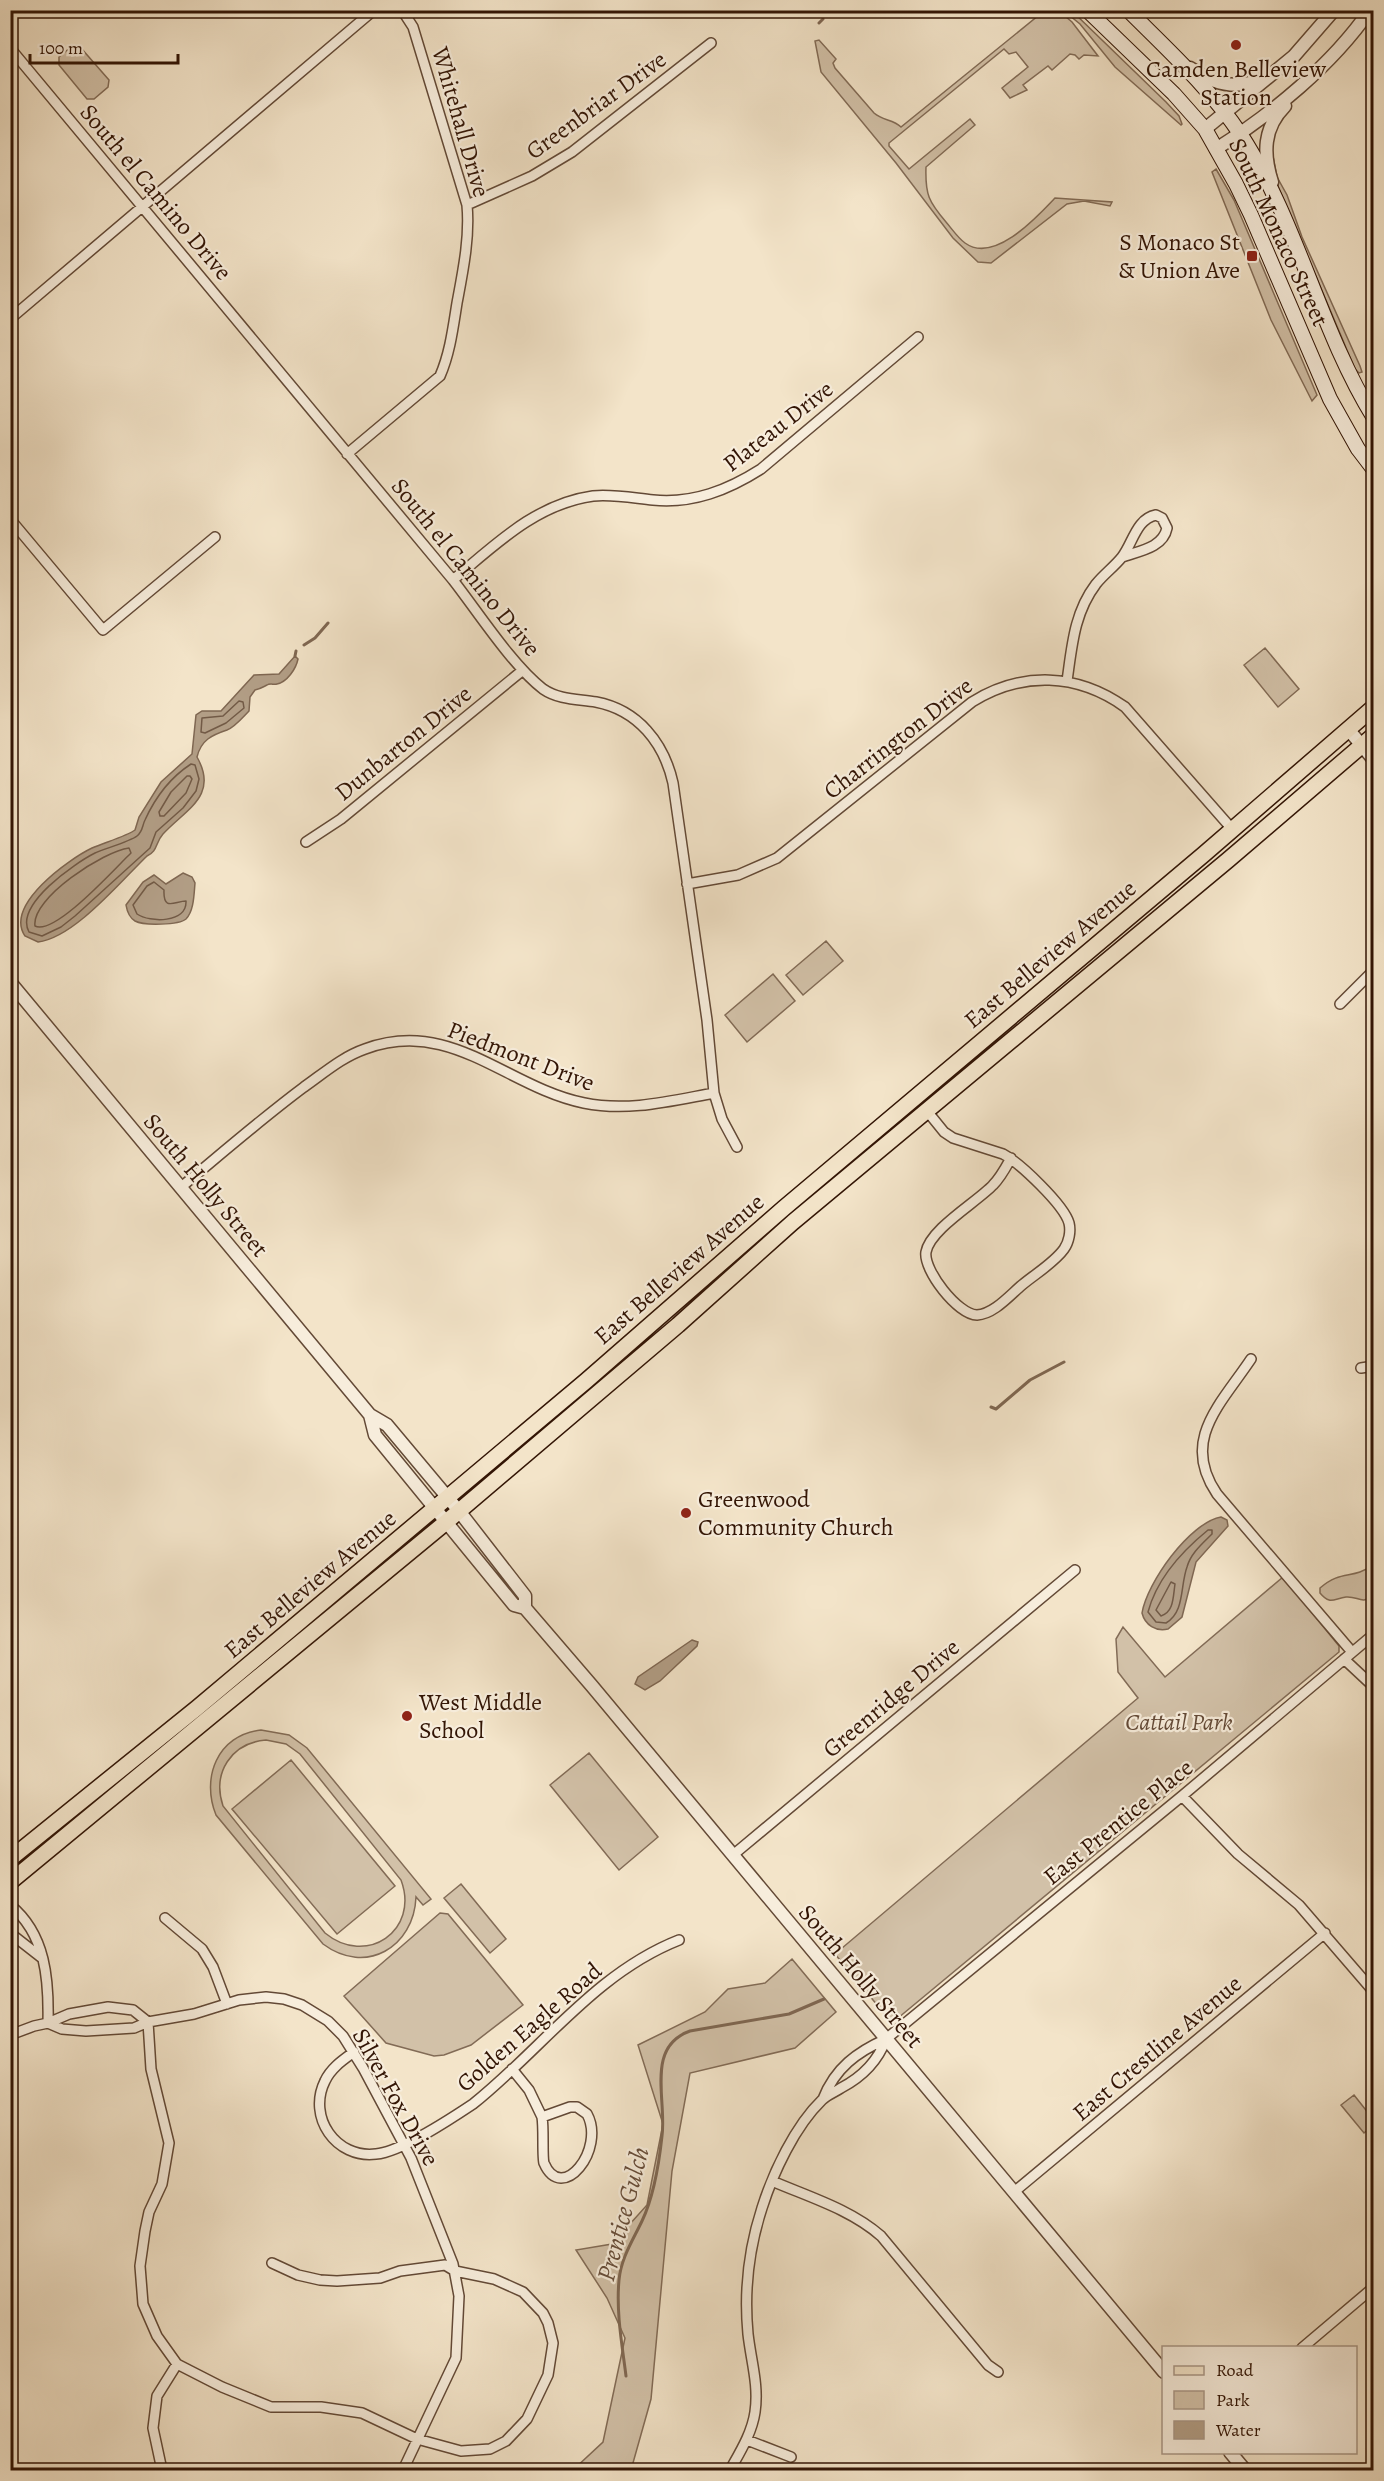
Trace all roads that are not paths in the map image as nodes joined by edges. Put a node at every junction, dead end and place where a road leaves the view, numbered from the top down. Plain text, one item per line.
1 (374, 10) edge
2 (402, 10) edge
3 (1087, 10) edge
4 (1128, 10) edge
5 (1334, 10) edge
6 (1370, 12) edge
7 (711, 43) dead end
8 (10, 48) edge
9 (1331, 56) junction
10 (1178, 60) junction
11 (1282, 66) junction
12 (1225, 113) junction
13 (1205, 129) junction
14 (1240, 134) junction
15 (1216, 148) junction
16 (467, 205) junction
17 (144, 207) junction
18 (1282, 214) junction
19 (10, 319) edge
20 (918, 338) dead end
21 (1374, 418) edge
22 (347, 454) junction
23 (1374, 470) edge
24 (10, 519) edge
25 (215, 537) dead end
26 (1122, 557) junction
27 (453, 580) junction
28 (523, 670) junction
29 (1067, 681) junction
30 (1374, 707) edge
31 (1348, 729) junction
32 (1368, 740) edge
33 (1374, 760) edge
34 (1232, 829) junction
35 (306, 842) dead end
36 (687, 884) junction
37 (1374, 970) edge
38 (10, 982) edge
39 (1340, 1004) dead end
40 (714, 1093) junction
41 (927, 1111) junction
42 (737, 1148) dead end
43 (1011, 1158) junction
44 (180, 1188) junction
45 (1251, 1359) dead end
46 (1374, 1366) edge
47 (1360, 1368) dead end
48 (370, 1415) junction
49 (448, 1498) junction
50 (434, 1509) junction
51 (459, 1511) junction
52 (445, 1523) junction
53 (1075, 1570) dead end
54 (525, 1608) junction
55 (1374, 1634) edge
56 (1352, 1652) junction
57 (1344, 1659) junction
58 (1374, 1687) edge
59 (1182, 1796) junction
60 (732, 1855) junction
61 (10, 1859) edge
62 (10, 1882) edge
63 (10, 1905) edge
64 (165, 1918) dead end
65 (10, 1933) edge
66 (1325, 1933) junction
67 (679, 1940) dead end
68 (42, 1958) junction
69 (1374, 1992) edge
70 (227, 2004) junction
71 (148, 2022) junction
72 (48, 2023) junction
73 (10, 2035) edge
74 (886, 2039) junction
75 (354, 2052) junction
76 (512, 2069) junction
77 (823, 2099) junction
78 (542, 2117) junction
79 (403, 2144) junction
80 (772, 2181) junction
81 (1014, 2192) junction
82 (272, 2263) dead end
83 (455, 2271) junction
84 (1374, 2287) edge
85 (1304, 2346) edge
86 (177, 2364) junction
87 (1162, 2370) edge
88 (998, 2372) dead end
89 (417, 2439) junction
90 (747, 2439) junction
91 (1232, 2454) edge
92 (790, 2457) dead end
93 (162, 2470) edge
94 (403, 2470) edge
95 (730, 2470) edge
96 (1245, 2470) edge

1 - 17 street
2 - 16 street, Whitehall Drive
3 - 13 main road, South Monaco Street
4 - 10 main road, South Monaco Street
5 - 11 street
6 - 9 street
7 - 16 street, Greenbriar Drive
8 - 17 street, South el Camino Drive
9 - 14 street
9 - 18 street
10 - 11 street
10 - 12 main road, South Monaco Street
11 - 12 street
12 - 13 street
12 - 14 main road, South Monaco Street
13 - 15 main road, South Monaco Street
14 - 15 street
14 - 18 main road, South Monaco Street
15 - 23 main road, South Monaco Street
16 - 22 street, Whitehall Drive
17 - 19 street
17 - 22 street, South el Camino Drive
18 - 21 main road, South Monaco Street
20 - 27 street, Plateau Drive
22 - 27 street, South el Camino Drive
24 - 25 street
26 - 26 street
26 - 29 street
27 - 28 street, South el Camino Drive
28 - 35 street, Dunbarton Drive
28 - 36 street, South el Camino Drive
29 - 34 street, Charrington Drive
29 - 36 street, Charrington Drive
30 - 31 main road, East Belleview Avenue
31 - 32 street
31 - 34 main road, East Belleview Avenue
32 - 33 street
32 - 41 main road, East Belleview Avenue
34 - 49 main road, East Belleview Avenue
36 - 40 street, South el Camino Drive
37 - 39 street
38 - 44 street, South Holly Street
40 - 42 street, South el Camino Drive
40 - 44 street, Piedmont Drive
41 - 43 street
41 - 51 main road, East Belleview Avenue
43 - 43 street
44 - 48 street, South Holly Street
45 - 56 street
46 - 47 street
48 - 49 street, South Holly Street
48 - 50 street, South Holly Street
49 - 50 main road, East Belleview Avenue
49 - 51 street, South Holly Street
50 - 52 street, South Holly Street
50 - 61 main road, East Belleview Avenue
51 - 52 main road, East Belleview Avenue
51 - 54 street, South Holly Street
52 - 54 street, South Holly Street
52 - 62 main road, East Belleview Avenue
53 - 60 street, Greenridge Drive
54 - 60 street, South Holly Street
55 - 56 street, East Prentice Place
56 - 57 street, East Prentice Place
57 - 58 street
57 - 59 street, East Prentice Place
59 - 66 street
59 - 74 street, East Prentice Place
60 - 74 street, South Holly Street
63 - 68 street
64 - 70 street
65 - 68 street
66 - 69 street
66 - 81 street, East Crestline Avenue
67 - 76 street, Golden Eagle Road
68 - 72 street
70 - 71 street, Silver Fox Drive
70 - 75 street, Silver Fox Drive
71 - 72 street, Silver Fox Drive
71 - 72 street
71 - 86 street
72 - 73 street
74 - 77 street
74 - 77 street
74 - 81 street, South Holly Street
75 - 79 street, Silver Fox Drive
75 - 79 street, Golden Eagle Road
76 - 78 street
76 - 79 street, Golden Eagle Road
77 - 80 street
78 - 78 street
79 - 83 street, Silver Fox Drive
80 - 88 street
80 - 90 street
81 - 87 street, South Holly Street
82 - 83 street
83 - 89 street, Silver Fox Drive
83 - 89 street
84 - 85 street
86 - 89 street
86 - 93 street
89 - 94 street, Silver Fox Drive
90 - 92 street
90 - 95 street
91 - 96 street

